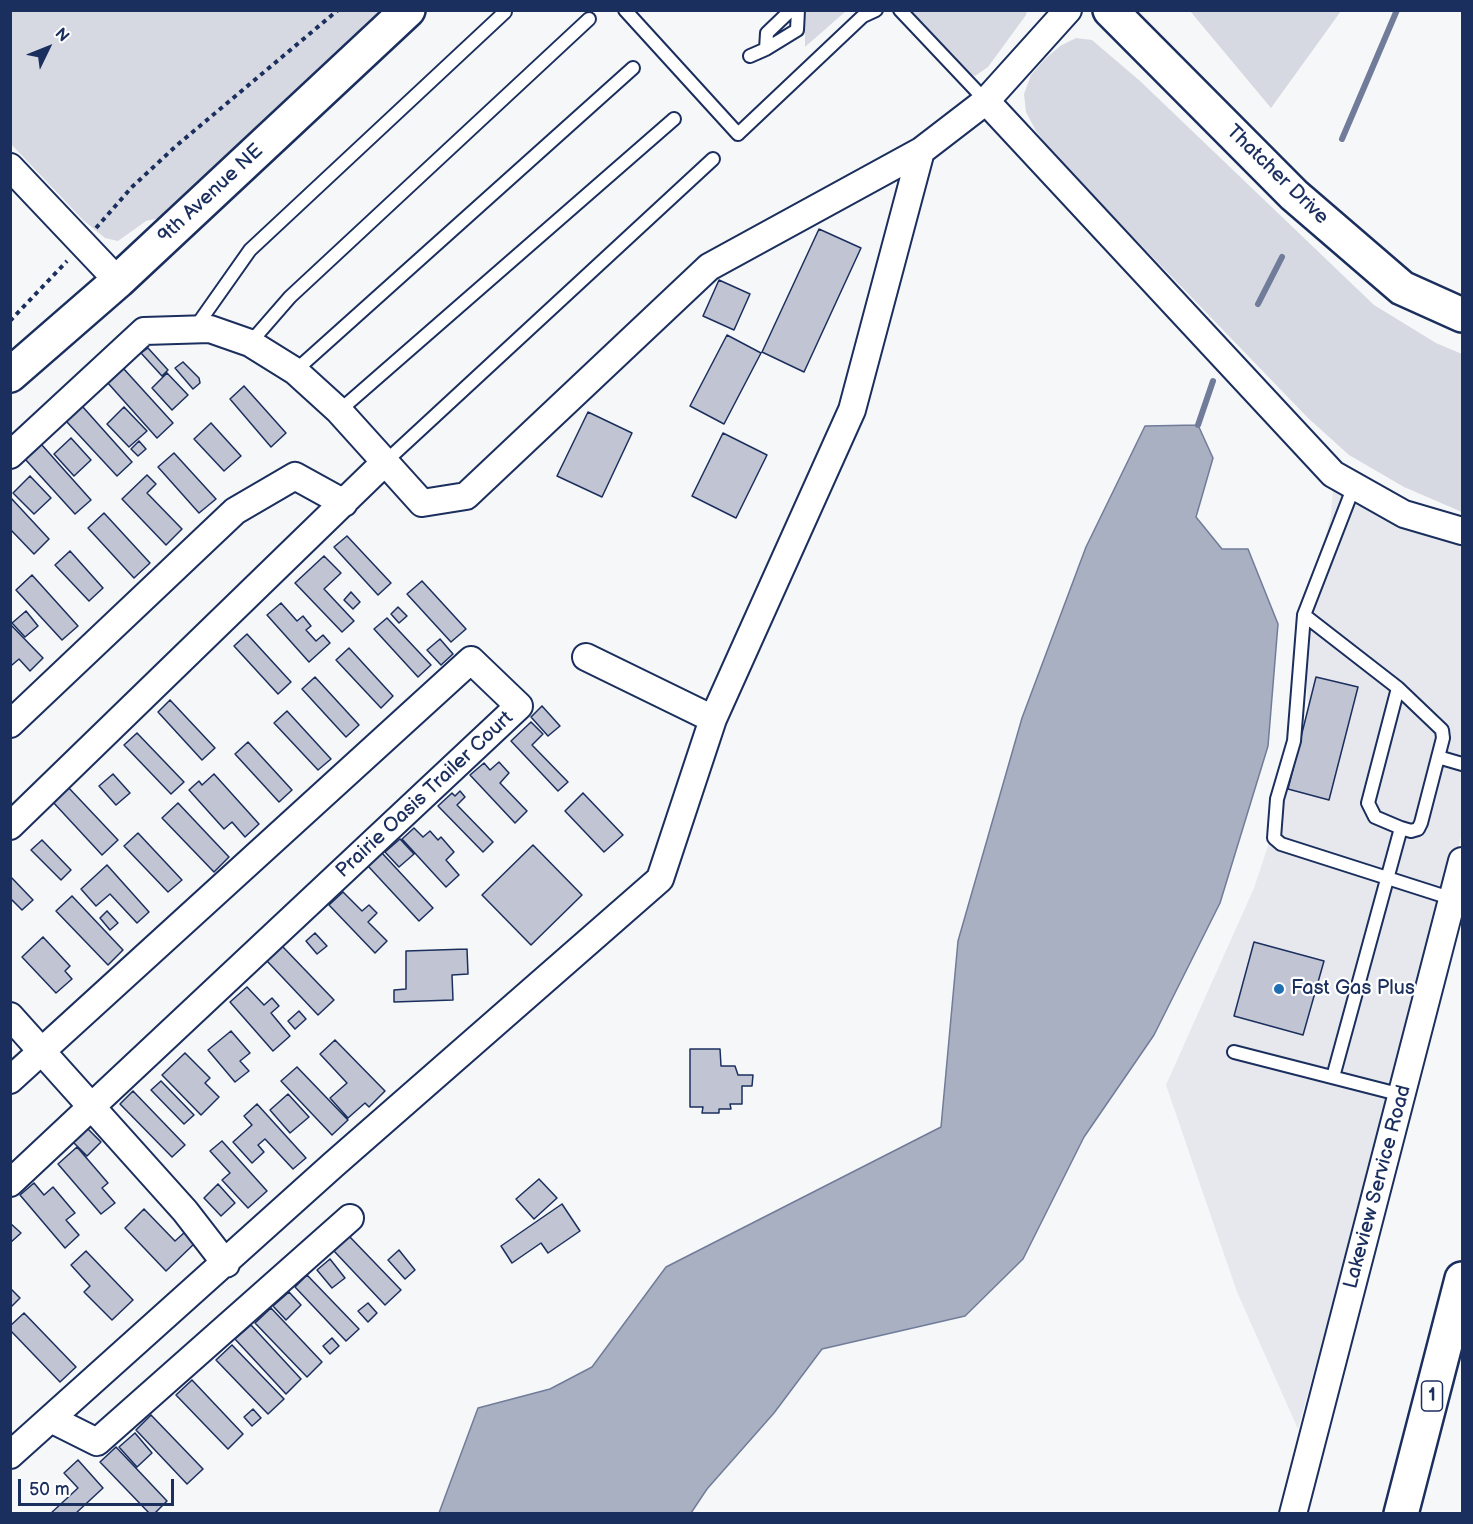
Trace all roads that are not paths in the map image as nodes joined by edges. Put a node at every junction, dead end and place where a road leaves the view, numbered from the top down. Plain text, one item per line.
1 (408, 10) edge
2 (625, 10) edge
3 (791, 10) edge
4 (798, 10) edge
5 (876, 10) edge
6 (900, 10) edge
7 (1068, 10) edge
8 (1110, 10) edge
9 (505, 12) dead end
10 (589, 19) dead end
11 (766, 49) junction
12 (750, 56) dead end
13 (633, 68) dead end
14 (986, 101) junction
15 (674, 119) dead end
16 (921, 151) junction
17 (713, 159) dead end
18 (10, 167) edge
19 (118, 281) junction
20 (1462, 315) edge
21 (195, 330) junction
22 (250, 343) junction
23 (296, 370) junction
24 (10, 375) edge
25 (339, 411) junction
26 (10, 455) edge
27 (384, 463) junction
28 (1354, 486) junction
29 (344, 503) junction
30 (1462, 531) edge
31 (1304, 615) junction
32 (586, 657) dead end
33 (1398, 688) junction
34 (713, 718) junction
35 (10, 724) edge
36 (1438, 757) junction
37 (1462, 764) edge
38 (10, 826) edge
39 (1401, 828) junction
40 (1462, 861) edge
41 (1388, 878) junction
42 (1453, 899) junction
43 (10, 1016) edge
44 (41, 1052) junction
45 (1234, 1052) dead end
46 (1332, 1077) junction
47 (10, 1080) edge
48 (1402, 1095) junction
49 (92, 1108) junction
50 (10, 1183) edge
51 (350, 1218) dead end
52 (226, 1264) junction
53 (1462, 1279) edge
54 (51, 1419) junction
55 (10, 1455) edge
56 (1293, 1514) edge
57 (1401, 1514) edge

1 - 19 main road, 9th Avenue NE
2 - 5 lane
3 - 11 lane
4 - 11 lane
6 - 14 lane
7 - 14 street
8 - 20 main road, Thatcher Drive
9 - 21 lane
10 - 22 lane
11 - 12 lane
13 - 23 lane
14 - 16 street
14 - 28 street
15 - 25 lane
16 - 27 street
16 - 34 street
17 - 27 lane
18 - 19 street
19 - 24 main road, 9th Avenue NE
21 - 22 street
21 - 26 street
22 - 23 street
23 - 25 street
25 - 27 street
27 - 29 street
28 - 30 street
28 - 31 lane
29 - 35 street
29 - 38 street
31 - 33 lane
31 - 41 lane
32 - 34 street
33 - 36 lane
33 - 39 lane
34 - 52 street
36 - 37 lane
36 - 39 lane
39 - 41 lane
40 - 42 street, Lakeview Service Road
41 - 42 lane
41 - 46 lane
42 - 48 street, Lakeview Service Road
43 - 44 street
44 - 47 street, Prairie Oasis Trailer Court
44 - 49 street
44 - 49 street, Prairie Oasis Trailer Court
45 - 46 lane
46 - 48 lane
48 - 56 street, Lakeview Service Road
49 - 50 street, Prairie Oasis Trailer Court
49 - 52 street
51 - 54 street
52 - 54 street
53 - 57 main road, 1
54 - 55 street

